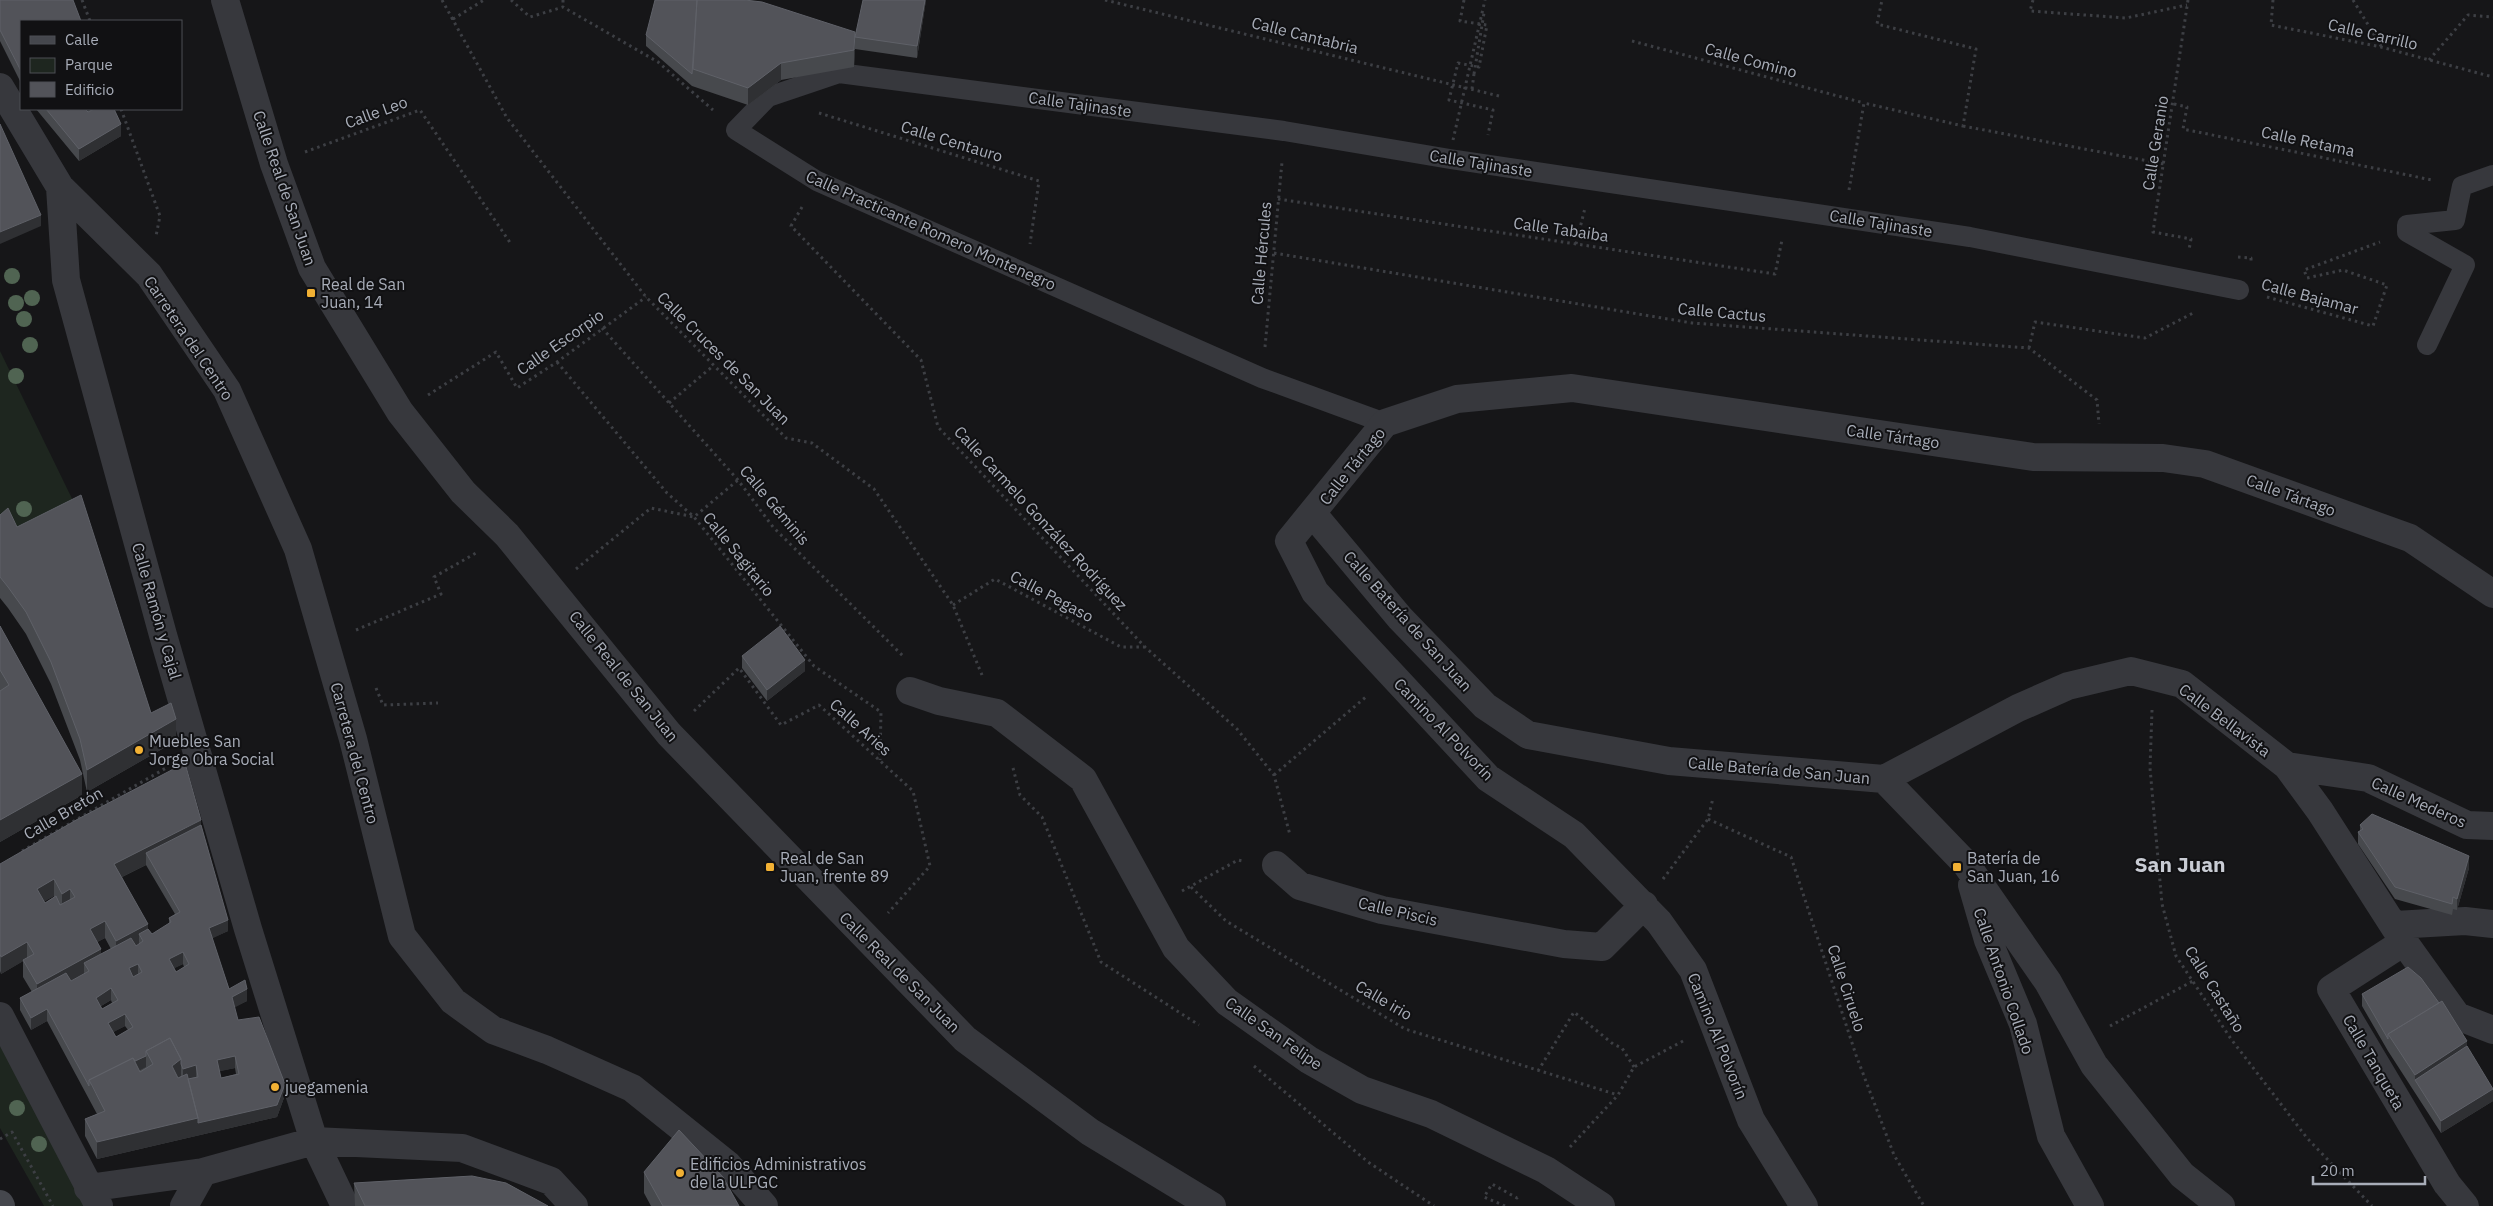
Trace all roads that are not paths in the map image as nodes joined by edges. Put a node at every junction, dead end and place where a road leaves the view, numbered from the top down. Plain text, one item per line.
1 (225, 0) edge
2 (0, 87) edge
3 (736, 130) joint
4 (2493, 175) edge
5 (60, 187) junction
6 (2239, 290) road end
7 (2427, 345) dead end
8 (1385, 423) junction
9 (1313, 514) junction
10 (2493, 594) edge
11 (910, 690) road end
12 (2287, 766) junction
13 (1884, 779) junction
14 (2493, 826) edge
15 (1966, 864) junction
16 (1276, 865) road end
17 (1644, 905) junction
18 (2493, 924) edge
19 (2399, 933) junction
20 (0, 1016) edge
21 (2493, 1030) edge
22 (314, 1141) junction
23 (214, 1181) junction
24 (94, 1197) edge
25 (184, 1206) edge
26 (345, 1206) edge
27 (574, 1206) edge
28 (764, 1206) edge
29 (1212, 1206) edge
30 (1601, 1206) edge
31 (1804, 1206) edge
32 (2090, 1206) edge
33 (2221, 1206) edge
34 (2465, 1206) edge

1 - 29 street, Calle Real de San Juan
2 - 5 street, Calle Ramón y Cajal
3 - 6 lane, Calle Tajinaste
3 - 8 lane, Calle Practicante Romero Montenegro
4 - 7 lane
5 - 22 street, Calle Ramón y Cajal
5 - 28 street, Carretera del Centro
8 - 9 street, Calle Tártago
8 - 10 street, Calle Tártago
9 - 13 street, Calle Batería de San Juan
9 - 17 street, Camino Al Polvorín
11 - 30 street, Calle San Felipe
12 - 13 street, Calle Bellavista
12 - 14 street, Calle Mederos
12 - 19 street, Calle Bellavista
13 - 15 street, Calle Batería de San Juan
15 - 32 street, Calle Antonio Collado
15 - 33 street, Calle Batería de San Juan
16 - 17 street, Calle Piscis
17 - 31 street, Camino Al Polvorín
18 - 19 street
19 - 21 street, Calle Bellavista
19 - 34 street, Calle Tanqueta
20 - 24 street
22 - 23 street
22 - 26 street, Calle Ramón y Cajal
22 - 27 street
23 - 24 street
23 - 25 street

